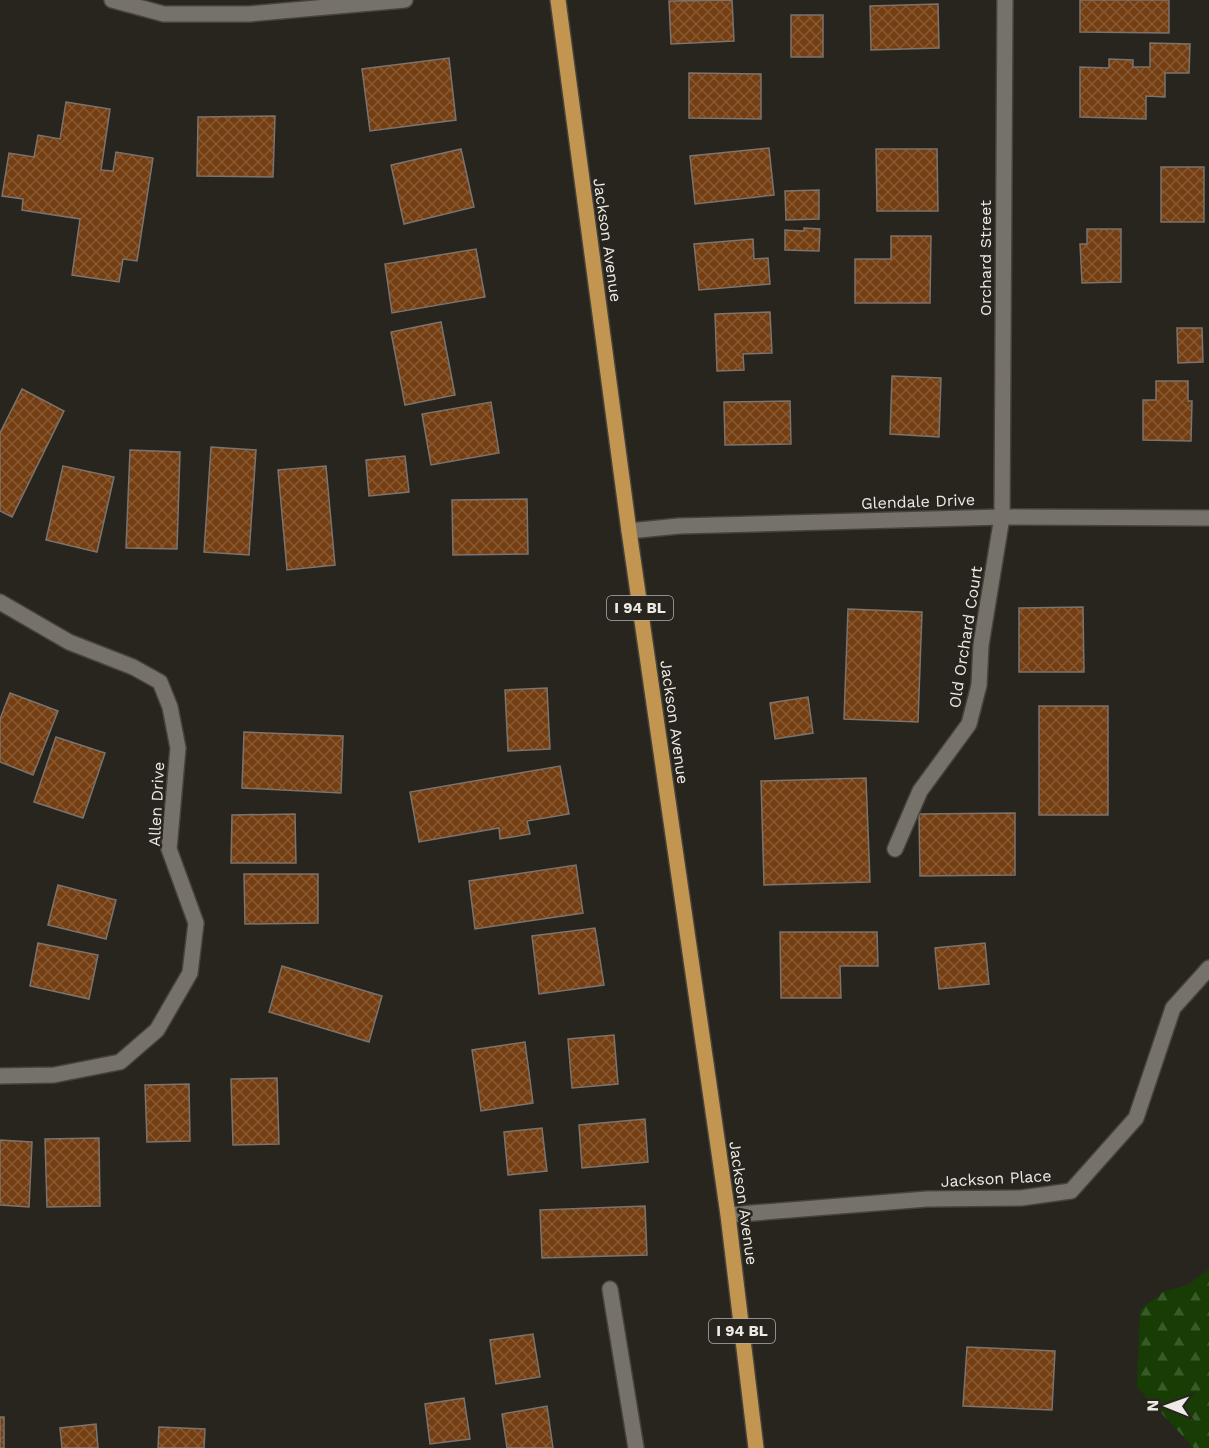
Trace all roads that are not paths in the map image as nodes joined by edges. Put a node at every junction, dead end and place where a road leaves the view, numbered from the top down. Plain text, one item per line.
1 (112, 0) edge
2 (405, 0) edge
3 (558, 0) edge
4 (1005, 0) edge
5 (1002, 517) junction
6 (1209, 518) edge
7 (629, 531) junction
8 (0, 602) edge
9 (895, 849) dead end
10 (1209, 968) edge
11 (0, 1077) edge
12 (728, 1215) junction
13 (610, 1288) dead end
14 (636, 1448) edge
15 (756, 1448) edge

1 - 2 street
3 - 7 main road, Jackson Avenue / I 94 BL
4 - 5 street, Orchard Street
5 - 6 street, Glendale Drive
5 - 7 street, Glendale Drive
5 - 9 street, Old Orchard Court
7 - 12 main road, Jackson Avenue / I 94 BL
8 - 11 street, Allen Drive
10 - 12 street, Jackson Place
12 - 15 main road, Jackson Avenue / I 94 BL
13 - 14 street

